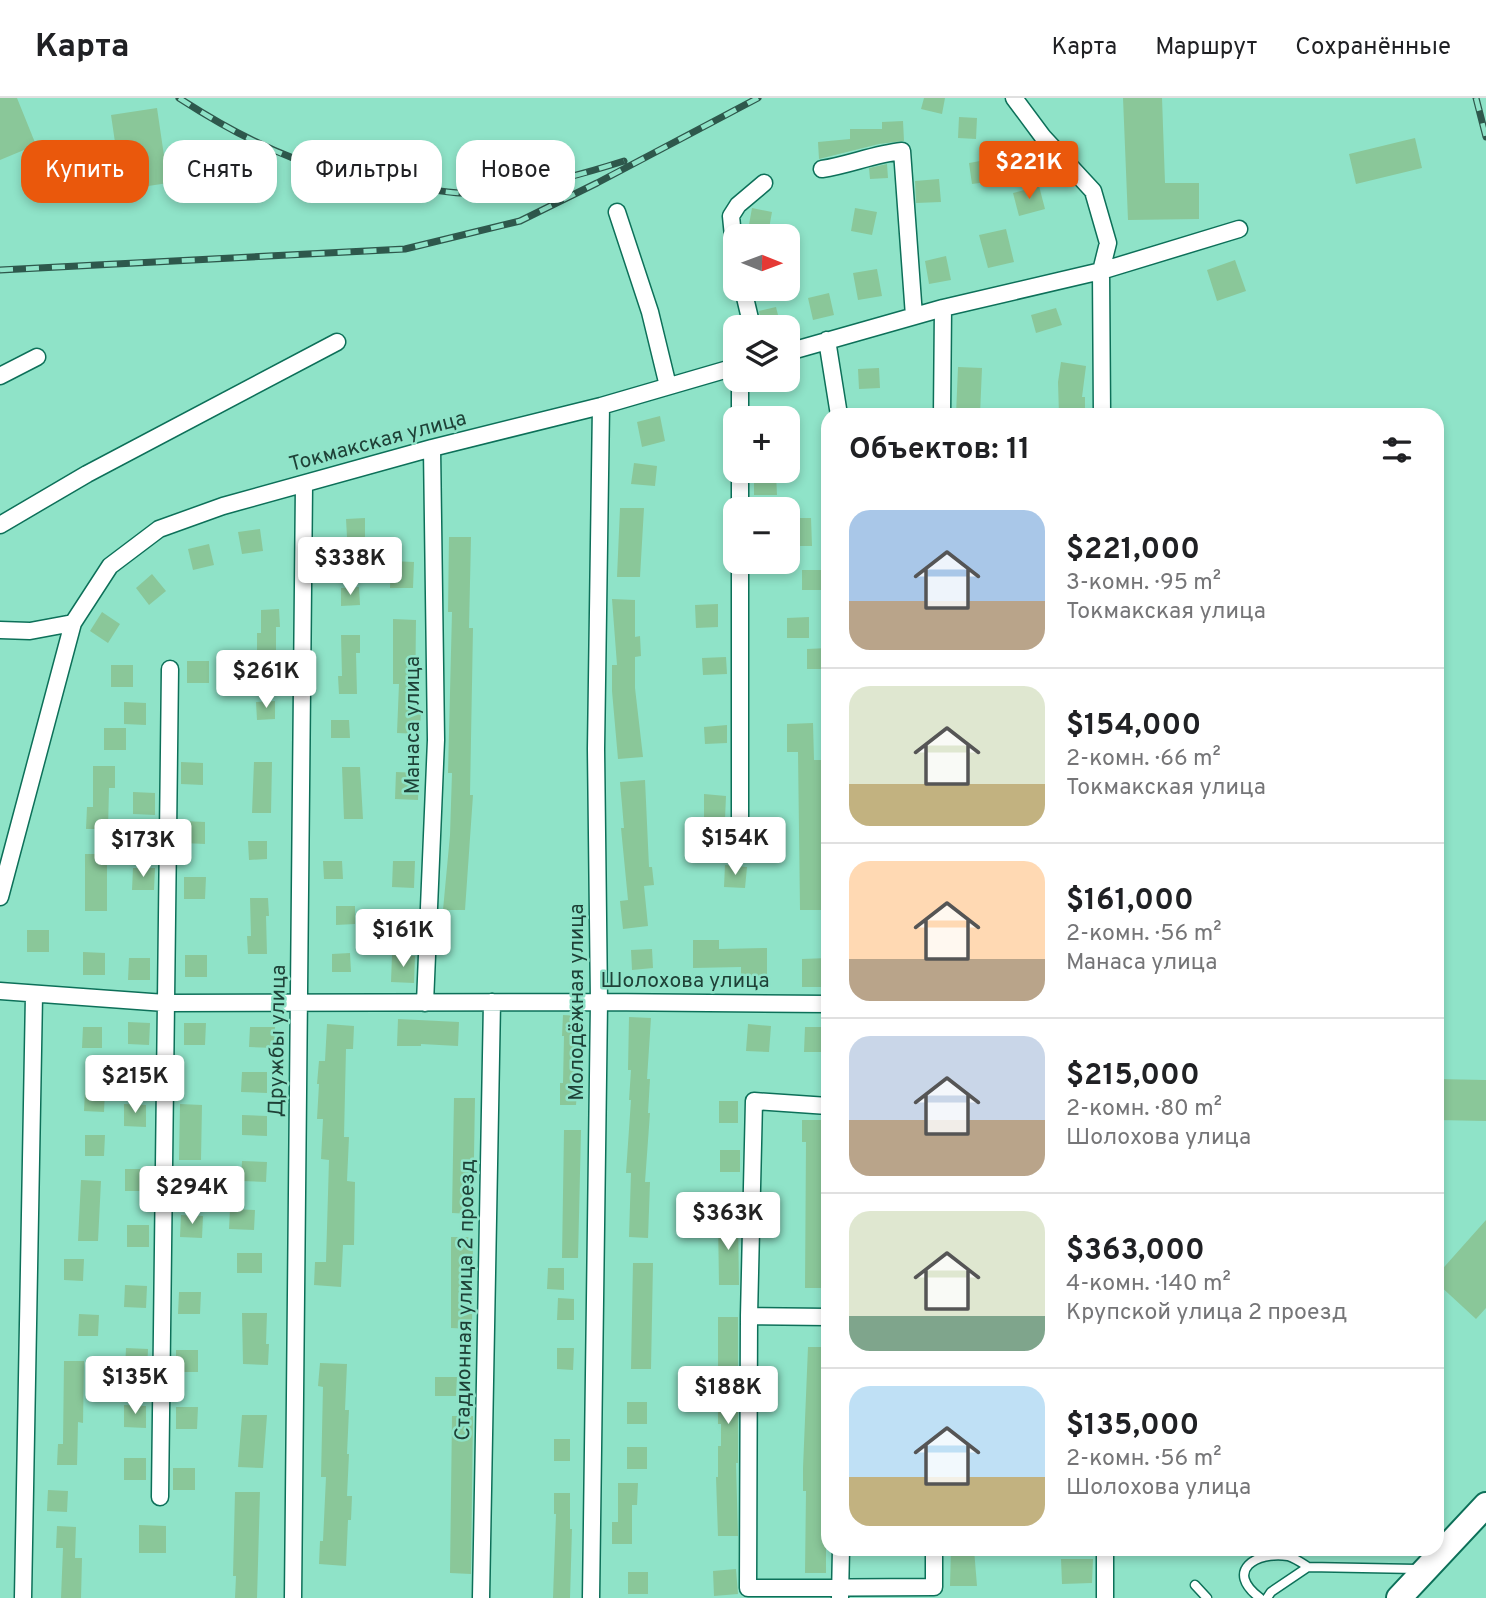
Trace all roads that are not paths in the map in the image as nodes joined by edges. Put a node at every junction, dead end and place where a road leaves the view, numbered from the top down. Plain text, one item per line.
1 (1014, 98) edge
2 (822, 169) dead end
3 (764, 183) dead end
4 (617, 212) dead end
5 (732, 224) edge
6 (1239, 229) dead end
7 (1101, 271) junction
8 (943, 308) junction
9 (915, 316) junction
10 (827, 340) junction
11 (337, 342) dead end
12 (800, 348) edge
13 (37, 357) dead end
14 (723, 371) edge
15 (0, 376) edge
16 (668, 386) junction
17 (601, 406) junction
18 (838, 408) edge
19 (942, 408) edge
20 (1102, 408) edge
21 (432, 448) junction
22 (304, 485) junction
23 (0, 525) edge
24 (740, 574) edge
25 (73, 623) junction
26 (0, 631) edge
27 (170, 669) dead end
28 (740, 841) dead end
29 (0, 897) edge
30 (0, 991) edge
31 (34, 995) junction
32 (492, 1002) junction
33 (599, 1002) junction
34 (165, 1003) junction
35 (425, 1003) junction
36 (300, 1004) junction
37 (821, 1004) edge
38 (821, 1106) edge
39 (749, 1316) junction
40 (821, 1317) edge
41 (160, 1497) dead end
42 (1486, 1505) edge
43 (1444, 1550) edge
44 (841, 1556) edge
45 (934, 1556) edge
46 (1105, 1556) edge
47 (1438, 1556) edge
48 (1308, 1567) junction
49 (1426, 1569) junction
50 (1195, 1586) dead end
51 (840, 1593) edge
52 (23, 1598) edge
53 (293, 1598) edge
54 (481, 1598) edge
55 (591, 1598) edge
56 (1105, 1598) edge
57 (1207, 1598) edge
58 (1260, 1598) edge
59 (1267, 1598) edge
60 (1399, 1598) edge

1 - 7 street
2 - 9 street
3 - 5 street
4 - 16 street
6 - 7 street
7 - 8 street
7 - 20 street
8 - 9 street
8 - 19 street
9 - 10 street
10 - 12 street
10 - 18 street
11 - 23 street
13 - 15 street
14 - 16 street, Токмакская улица
16 - 17 street, Токмакская улица
17 - 21 street, Токмакская улица
17 - 33 street, Молодёжная улица
21 - 22 street, Токмакская улица
21 - 35 street, Манаса улица
22 - 25 street, Токмакская улица
22 - 36 street, Дружбы улица
24 - 28 street
25 - 26 street
25 - 29 street, Токмакская улица
27 - 34 street
30 - 31 street, Шолохова улица
31 - 34 street, Шолохова улица
31 - 52 street
32 - 33 street, Шолохова улица
32 - 35 street, Шолохова улица
32 - 54 street, Стадионная улица 2 проезд
33 - 37 street, Шолохова улица
33 - 55 street, Молодёжная улица
34 - 36 street, Шолохова улица
34 - 41 street
35 - 36 street, Шолохова улица
36 - 53 street, Дружбы улица
38 - 39 street
39 - 40 street
39 - 51 street
42 - 43 main road
44 - 51 street
45 - 51 street
46 - 56 street
47 - 49 main road
48 - 49 lane
48 - 58 lane
48 - 59 lane
49 - 60 main road
50 - 57 lane

